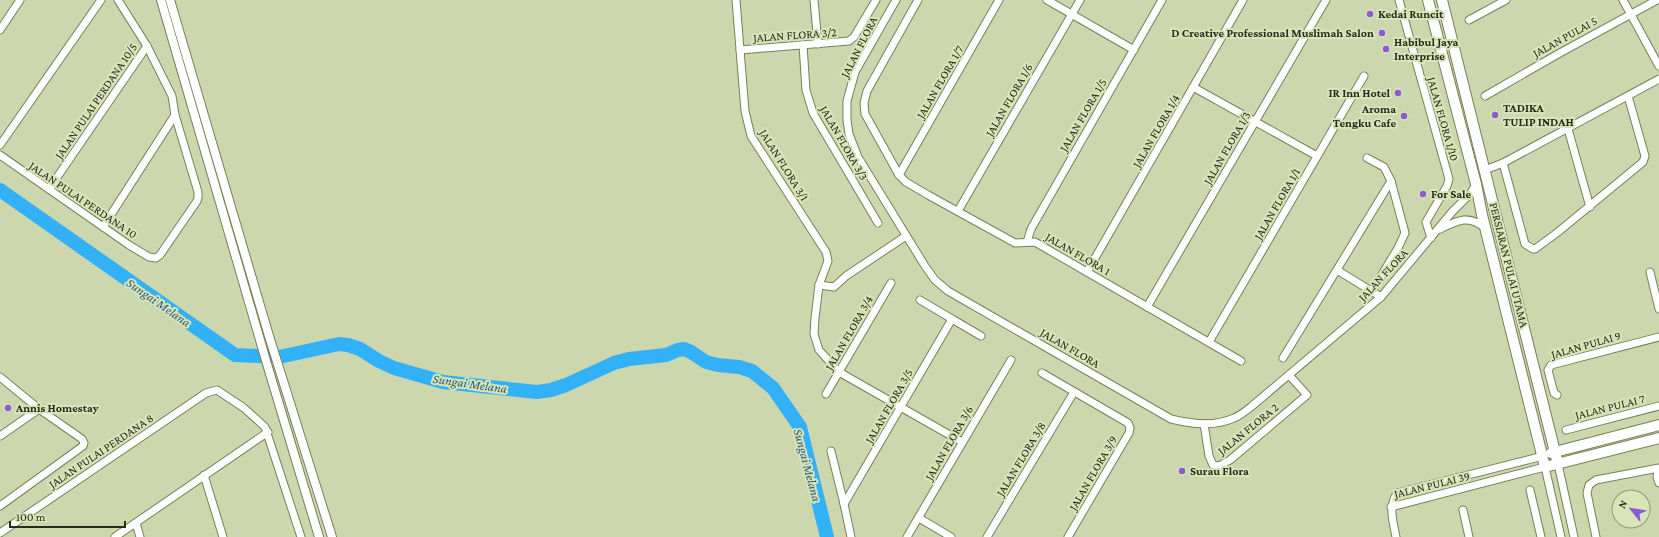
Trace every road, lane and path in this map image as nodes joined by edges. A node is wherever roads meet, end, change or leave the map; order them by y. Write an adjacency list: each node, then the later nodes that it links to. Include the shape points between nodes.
1 (20, 0): 26 (street)
2 (101, 0): 41 (street)
3 (118, 0): 29 (street)
4 (161, 0): 114 (street)
5 (170, 0): 115 (street, via 269,336)
6 (736, 0): 30 (street, JALAN FLORA 3/1)
7 (814, 0): 27 (street)
8 (876, 0): 27 (street, JALAN FLORA 3/2, via 849,41)
9 (896, 0): 57 (street, JALAN FLORA, via 855,72 847,101 847,120 849,134 858,157)
10 (918, 0): 47 (street, JALAN FLORA 1, via 867,91 864,103 865,114)
11 (999, 0): 47 (street, JALAN FLORA 1/7)
12 (1048, 0): 23 (street)
13 (1080, 0): 23 (street, JALAN FLORA 1/6)
14 (1162, 0): 31 (street, JALAN FLORA 1/5)
15 (1243, 0): 35 (street, JALAN FLORA 1/4)
16 (1326, 0): 39 (street, JALAN FLORA 1/3)
17 (1399, 0): 58 (street, JALAN FLORA 1/10, via 1449,179 1426,222)
18 (1428, 0): 49 (main road, PERSIARAN PULAI UTAMA)
19 (1442, 0): 46 (main road, PERSIARAN PULAI UTAMA)
20 (1506, 0): 25 (street)
21 (1623, 0): 24 (street)
22 (1657, 0): 24 (street, JALAN PULAI 5)
23 (1072, 14): 31 (street); 52 (street, JALAN FLORA 1/6)
24 (1631, 14): 32 (street); 36 (street, JALAN PULAI 5)
25 (1470, 20)
26 (0, 30)
27 (818, 44): 28 (street, JALAN FLORA 3/2)
28 (803, 45): 30 (street, JALAN FLORA 3/2); 53 (street, JALAN FLORA 3/3, via 806,90 813,113)
29 (147, 46): 38 (street, via 172,96); 50 (street, JALAN PULAI PERDANA 10/5)
30 (740, 50): 64 (street, JALAN FLORA 3/1, via 745,111 752,136 826,252 828,261)
31 (1134, 50): 59 (street, JALAN FLORA 1/5, via 1031,229)
32 (1659, 66)
33 (1364, 76): 43 (street, JALAN FLORA 1/1)
34 (1659, 79): 37 (street)
35 (1193, 87): 39 (street); 61 (street, JALAN FLORA 1/4)
36 (1485, 96)
37 (1628, 96): 40 (street); 51 (street, via 1645,158)
38 (175, 115): 54 (street); 54 (street, JALAN PULAI PERDANA 10, via 197,188 197,201 156,258 149,257)
39 (1255, 122): 43 (street); 68 (street, JALAN FLORA 1/3)
40 (1568, 129): 45 (street); 51 (street)
41 (0, 145)
42 (0, 155): 50 (street, JALAN PULAI PERDANA 10)
43 (1317, 156): 73 (street, JALAN FLORA 1/1)
44 (1367, 158): 48 (street, via 1384,167)
45 (1503, 163): 46 (street); 51 (street, via 1525,244 1529,247 1535,248)
46 (1485, 170): 95 (main road, PERSIARAN PULAI UTAMA)
47 (899, 175): 52 (street, JALAN FLORA 1, via 906,182)
48 (1390, 181): 60 (street); 65 (street, via 1405,233)
49 (1476, 184): 55 (street, JALAN FLORA); 56 (main road, PERSIARAN PULAI UTAMA)
50 (49, 189): 54 (street, JALAN PULAI PERDANA 10)
51 (1590, 207)
52 (958, 211): 59 (street, JALAN FLORA 1, via 1015,243)
53 (878, 223)
54 (103, 227)
55 (1438, 229): 56 (street, via 1467,219 1477,222); 58 (street, JALAN FLORA)
56 (1486, 230): 96 (main road, PERSIARAN PULAI UTAMA)
57 (906, 236): 64 (street, via 846,276 834,287); 87 (street, JALAN FLORA, via 935,280 948,290 1172,419 1190,424)
58 (1431, 238): 66 (street, JALAN FLORA)
59 (1027, 242): 61 (street, JALAN FLORA 1, via 1035,242)
60 (1337, 270): 65 (street); 74 (street)
61 (1087, 272): 68 (street, JALAN FLORA 1)
62 (1650, 272): 69 (street)
63 (891, 283): 77 (street, JALAN FLORA 3/4)
64 (819, 285): 77 (street, JALAN FLORA 3/1, via 814,334 816,345)
65 (1372, 291): 66 (street)
66 (1381, 297): 79 (street, JALAN FLORA)
67 (920, 300): 70 (street)
68 (1147, 307): 73 (street, JALAN FLORA 1)
69 (1659, 309)
70 (952, 318): 71 (street); 85 (street, JALAN FLORA 3/5)
71 (981, 336)
72 (1659, 337): 83 (street, JALAN PULAI 9, via 1551,364 1548,370 1554,393)
73 (1209, 342): 76 (street, JALAN FLORA 1)
74 (1283, 358)
75 (1011, 360): 93 (street, JALAN FLORA 3/6)
76 (1241, 361)
77 (839, 372): 82 (street, JALAN FLORA 3/4); 85 (street, JALAN FLORA 3/1)
78 (1042, 373): 81 (street, JALAN FLORA 3/9)
79 (1289, 375): 87 (street, JALAN FLORA, via 1235,418 1221,423); 87 (street, JALAN FLORA 2, via 1306,395 1230,460 1219,466 1213,465 1209,456)
80 (0, 378): 86 (street)
81 (1074, 392): 119 (street, JALAN FLORA 3/8); 120 (street, JALAN FLORA 3/9, via 1128,423 1130,428)
82 (826, 394)
83 (1557, 395)
84 (1659, 406): 89 (street, JALAN PULAI 7)
85 (901, 407): 93 (street, JALAN FLORA 3/1); 103 (street, JALAN FLORA 3/5)
86 (39, 408): 91 (street); 104 (street, via 82,439 83,446)
87 (1204, 424)
88 (1659, 425): 95 (main road)
89 (1566, 430)
90 (268, 432): 100 (street); 109 (street, JALAN PULAI PERDANA 8, via 244,408 217,390 206,393); 113 (street)
91 (0, 436)
92 (1659, 438): 97 (main road)
93 (962, 442): 107 (street, JALAN FLORA 3/6)
94 (831, 451): 103 (street)
95 (1556, 452): 96 (main road); 97 (main road, PERSIARAN PULAI UTAMA)
96 (1543, 456): 98 (main road, PERSIARAN PULAI UTAMA); 105 (street, JALAN PULAI 39, via 1397,493)
97 (1558, 464): 98 (main road); 125 (street, PERSIARAN PULAI UTAMA)
98 (1546, 467): 105 (street, JALAN PULAI 39); 124 (street, PERSIARAN PULAI UTAMA)
99 (1659, 468): 101 (street); 126 (street, via 1592,481 1587,493)
100 (204, 475): 108 (street); 112 (street)
101 (1659, 483)
102 (1530, 490): 123 (street)
103 (844, 504): 116 (street)
104 (0, 506)
105 (1391, 507): 121 (street)
106 (1463, 510): 122 (street)
107 (918, 518): 117 (street, JALAN FLORA 3/6); 118 (street)
108 (136, 522): 110 (street); 111 (street)
109 (0, 533)
110 (115, 537)
111 (140, 537)
112 (223, 537)
113 (300, 537)
114 (319, 537)
115 (332, 537)
116 (851, 537)
117 (907, 537)
118 (951, 537)
119 (987, 537)
120 (1068, 537)
121 (1396, 537)
122 (1469, 537)
123 (1541, 537)
124 (1560, 537)
125 (1574, 537)
126 (1596, 537)

